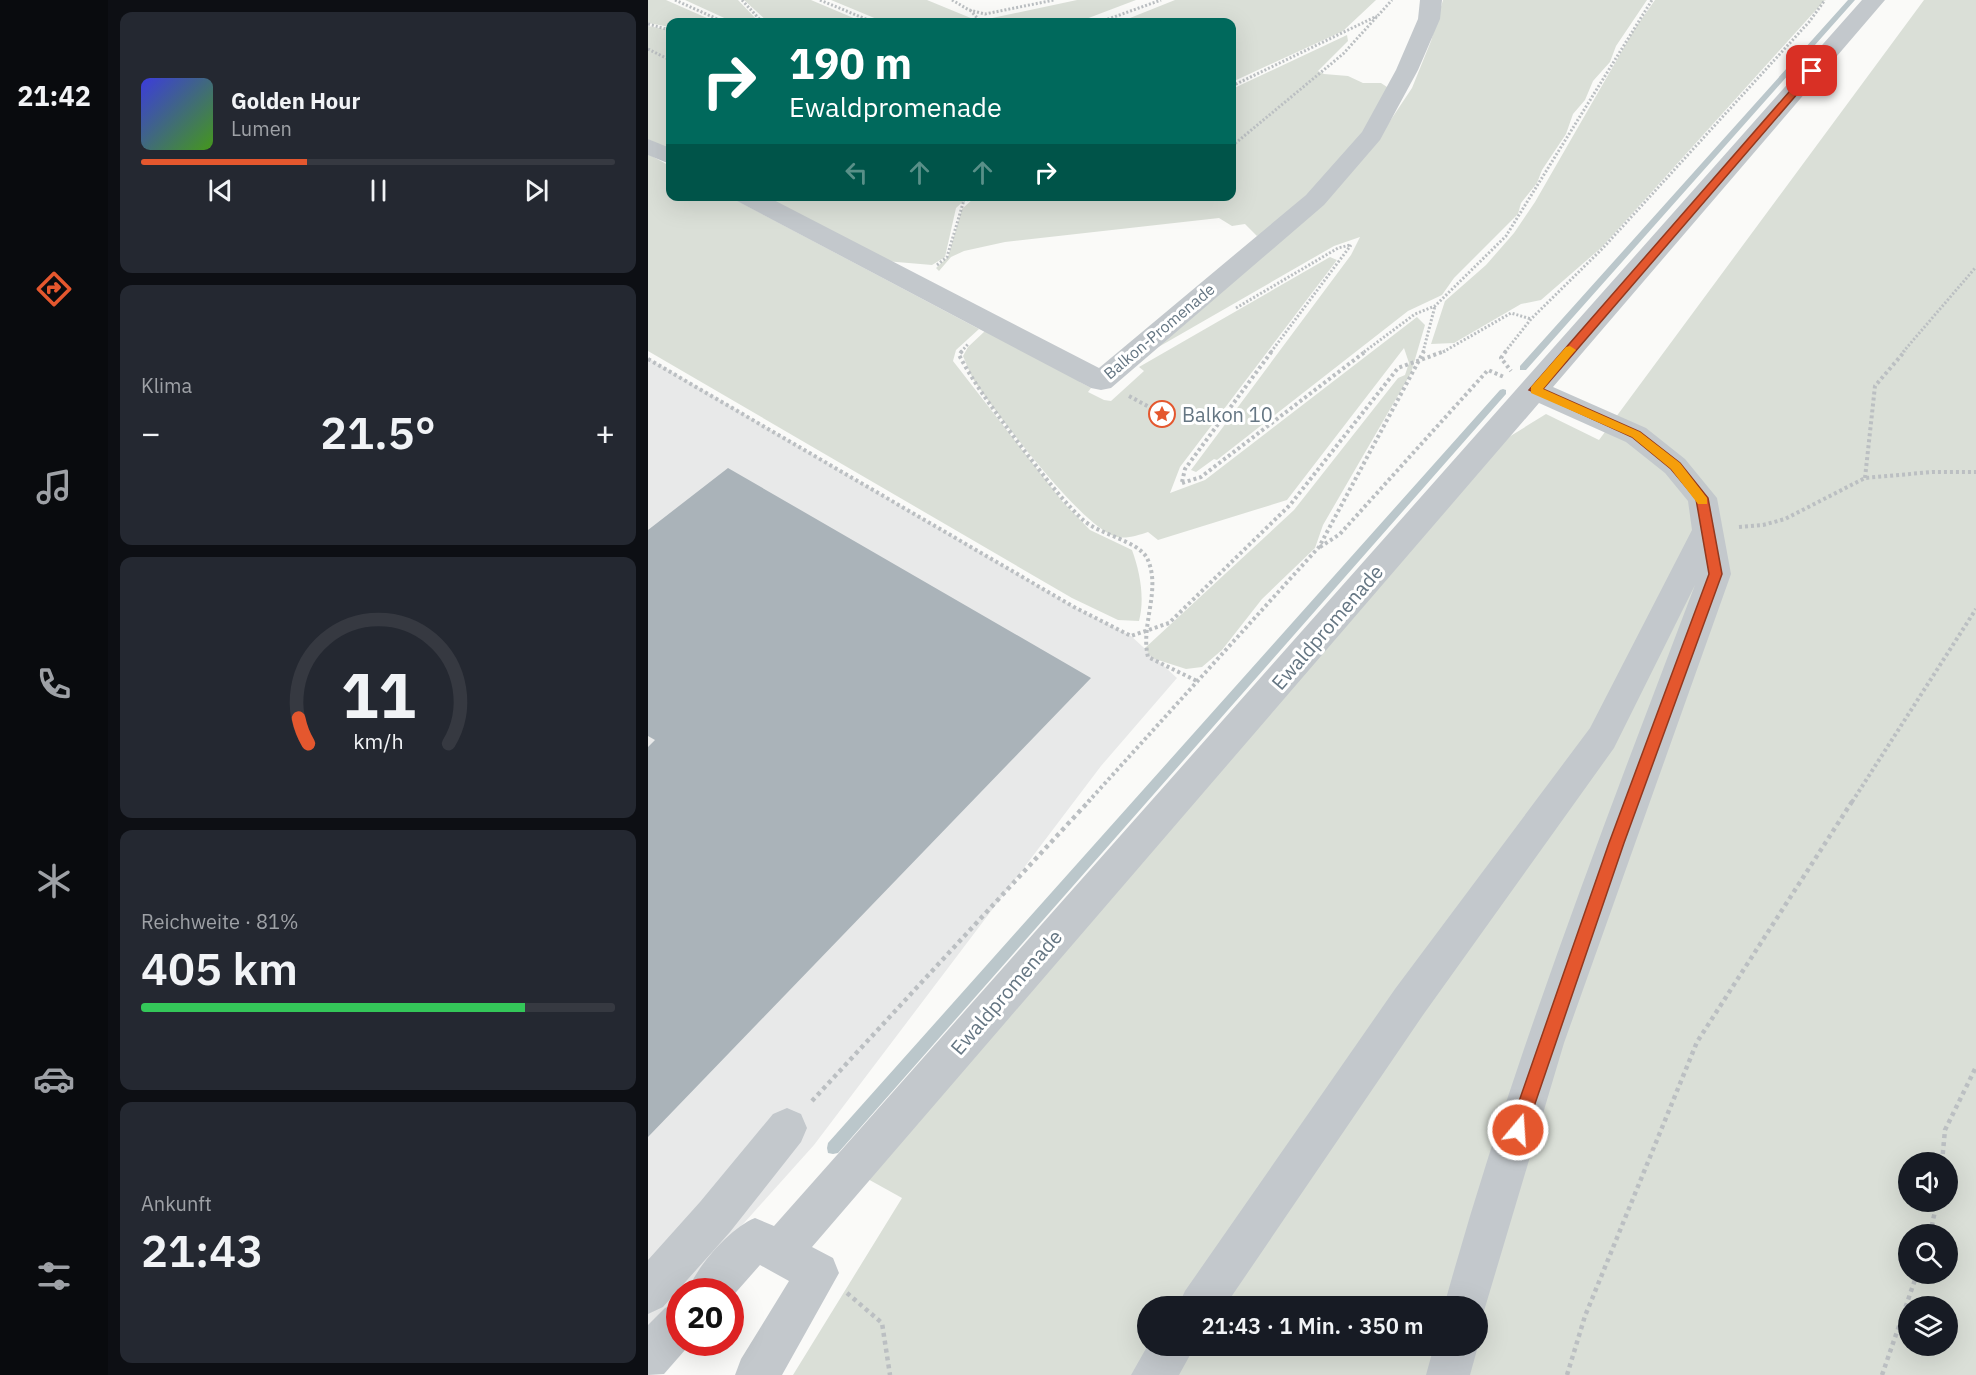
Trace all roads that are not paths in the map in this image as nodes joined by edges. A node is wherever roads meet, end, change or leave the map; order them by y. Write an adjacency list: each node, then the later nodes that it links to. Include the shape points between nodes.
1 (1431, 0): 5 (street, Balkon-Promenade, via 1429,19 1407,70 1372,135 1315,200 1101,381)
2 (1874, 0): 6 (street, Ewaldpromenade)
3 (648, 146): 4 (street)
4 (666, 155)
5 (755, 201)
6 (1523, 385): 7 (street, via 1636,435 1675,466 1702,498); 10 (street, Ewaldpromenade)
7 (1708, 529): 13 (street, via 1602,738 1408,1002); 14 (street, via 1715,574 1545,1043)
8 (787, 1128): 9 (street)
9 (715, 1217): 10 (street); 12 (street)
10 (767, 1246): 11 (street, Ewaldpromenade); 19 (street, via 818,1273)
11 (726, 1278)
12 (648, 1292)
13 (1207, 1296)
14 (1469, 1296)
15 (666, 1338): 18 (street)
16 (1166, 1356): 20 (street)
17 (1453, 1356): 21 (street)
18 (648, 1358)
19 (757, 1375)
20 (1153, 1375)
21 (1448, 1375)

